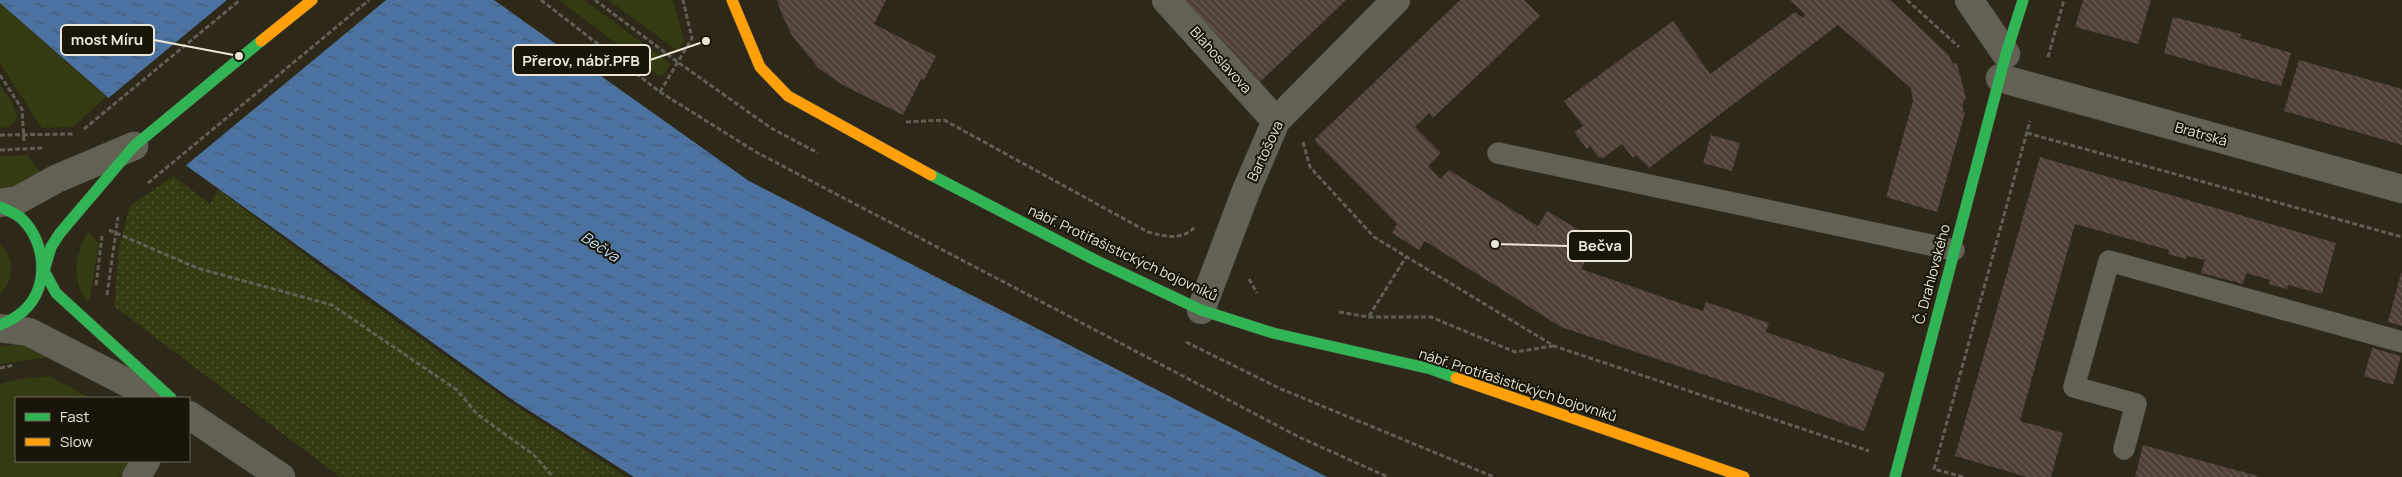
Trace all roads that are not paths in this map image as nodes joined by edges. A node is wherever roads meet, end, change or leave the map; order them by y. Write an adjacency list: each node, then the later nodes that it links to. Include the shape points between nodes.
1 (312, 0): 9 (street)
2 (732, 0): 16 (street, nábř. Protifašistických bojovníků, via 760,67 788,96 970,196)
3 (1166, 0): 8 (street, Blahoslavova)
4 (1396, 0): 8 (street, Bartošova)
5 (1969, 0): 7 (street)
6 (2023, 0): 7 (street, Č. Drahlovského)
7 (2003, 66): 11 (street, Bratrská, via 2039,89); 14 (street, Č. Drahlovského)
8 (1276, 121): 16 (street, Bartošova)
9 (134, 146): 12 (street, via 56,179 18,200); 15 (street, via 60,233 51,247)
10 (1498, 153): 14 (lane)
11 (2402, 189)
12 (0, 203)
13 (0, 207): 15 (street, via 19,216 39,240)
14 (1954, 250): 27 (street, Č. Drahlovského)
15 (44, 271): 17 (street, via 33,302 22,314); 20 (street, via 56,293)
16 (1201, 310): 26 (street, nábř. Protifašistických bojovníků, via 1273,333 1431,369)
17 (0, 327): 19 (street, via 29,332)
18 (2402, 342): 22 (lane, via 2110,261 2074,387 2136,404)
19 (155, 397)
20 (170, 397)
21 (190, 416): 25 (street)
22 (2124, 449)
23 (145, 462): 24 (street)
24 (136, 477)
25 (281, 477)
26 (1744, 477)
27 (1895, 477)

